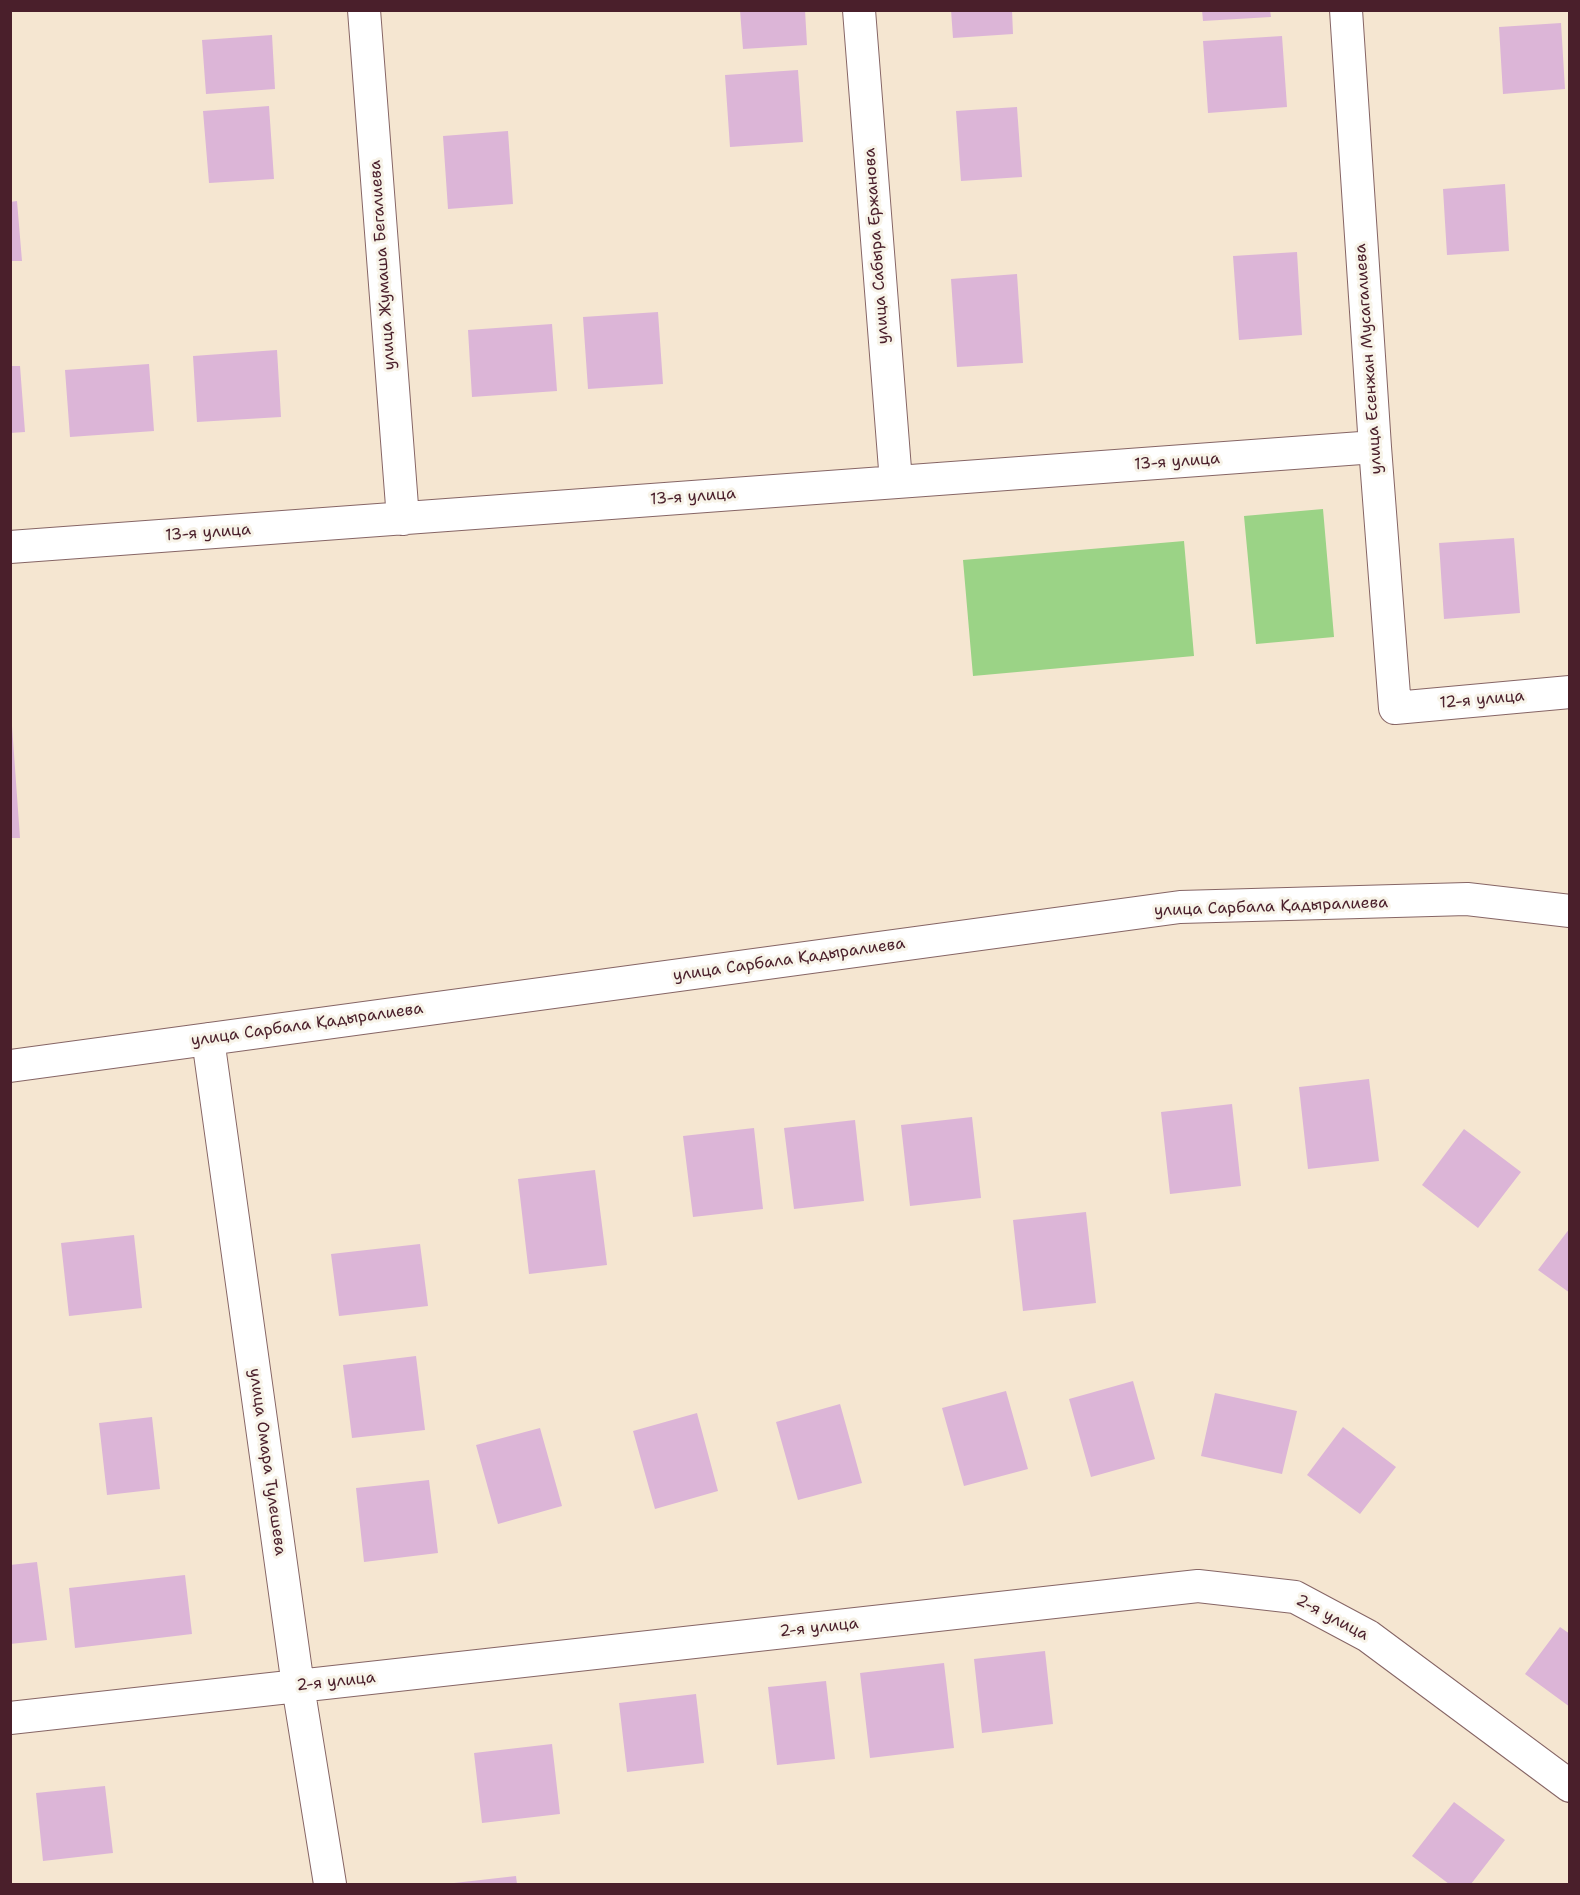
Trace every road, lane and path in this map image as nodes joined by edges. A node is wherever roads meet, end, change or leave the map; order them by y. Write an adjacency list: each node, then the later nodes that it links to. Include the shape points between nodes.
1 (364, 10): 6 (street, улица Жумаша Бегалиева)
2 (859, 10): 5 (street, улица Сабыра Ержанова)
3 (1346, 10): 4 (street, улица Есенжан Мусагалиева)
4 (1375, 447): 5 (street, 13-я улица); 9 (street, улица Есенжан Мусагалиева)
5 (896, 482): 6 (street, 13-я улица)
6 (403, 519): 7 (street, 13-я улица)
7 (10, 547)
8 (1569, 693): 9 (street, 12-я улица)
9 (1395, 708)
10 (1569, 911): 11 (street, улица Сарбала Қадыралиева, via 1467,899 1180,907)
11 (208, 1039): 12 (street, улица Сарбала Қадыралиева); 13 (street, улица Омара Тулешева)
12 (10, 1066)
13 (298, 1686): 14 (street, 2-я улица); 15 (street, 2-я улица, via 1198,1586 1295,1597 1368,1636); 16 (street, улица Омара Тулешева)
14 (10, 1718)
15 (1569, 1786)
16 (330, 1884)

